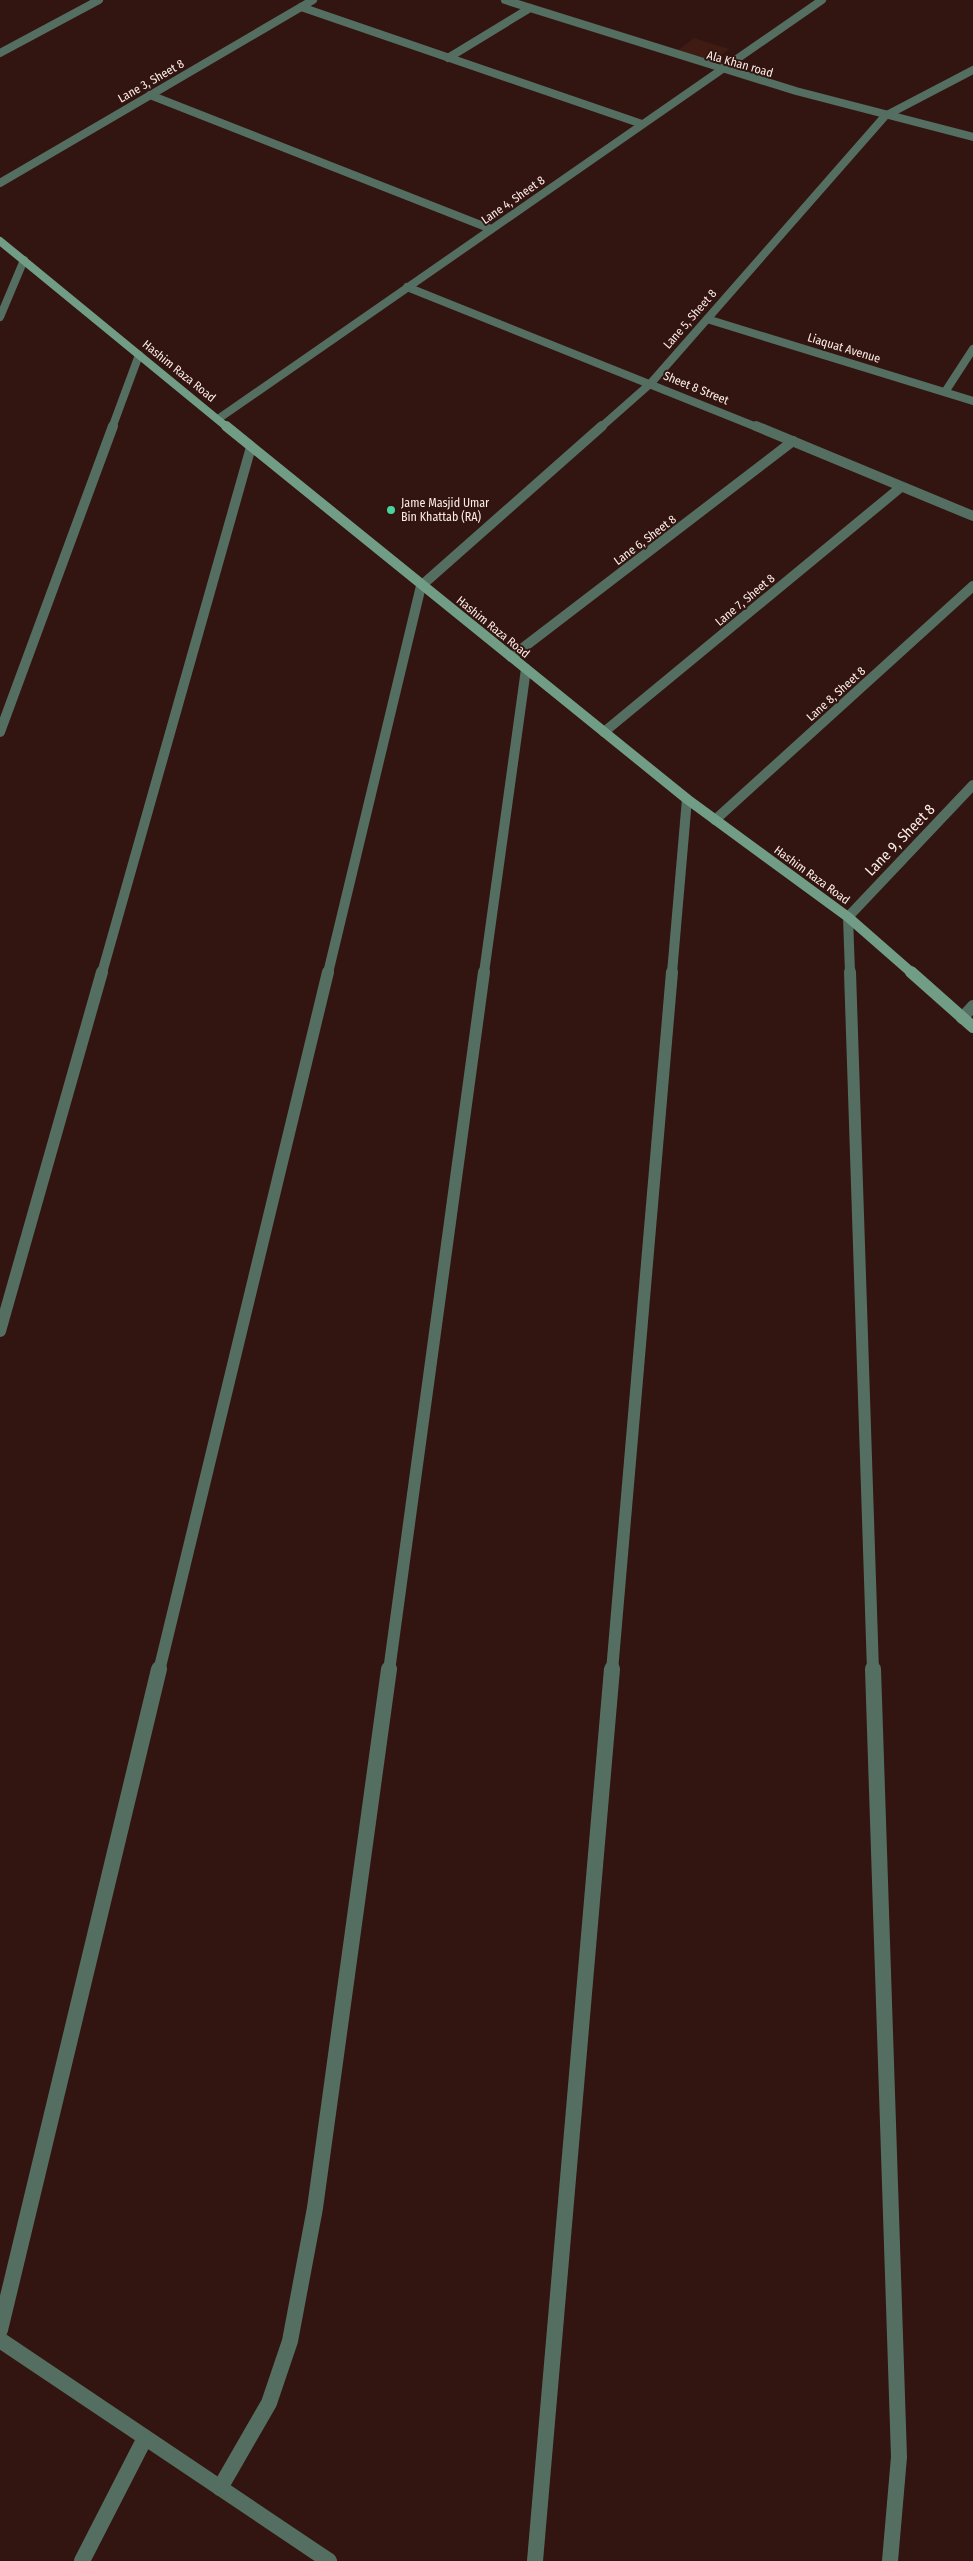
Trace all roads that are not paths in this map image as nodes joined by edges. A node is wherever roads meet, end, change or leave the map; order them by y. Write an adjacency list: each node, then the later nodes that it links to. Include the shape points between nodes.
1 (99, 0): 7 (street)
2 (314, 0): 5 (street, Lane 3, Sheet 8)
3 (505, 0): 6 (street, Ala Khan road)
4 (822, 0): 9 (street, Lane 4, Sheet 8)
5 (301, 7): 8 (street); 11 (street, Lane 3, Sheet 8)
6 (530, 8): 8 (street); 9 (street, Ala Khan road)
7 (0, 53)
8 (448, 58): 13 (street)
9 (720, 70): 12 (street, Ala Khan road); 13 (street, Lane 4, Sheet 8)
10 (973, 70): 12 (street, Lane 5, Sheet 8)
11 (150, 95): 15 (street, Lane 3, Sheet 8); 16 (street)
12 (885, 116): 14 (street, Ala Khan road); 21 (street, Lane 5, Sheet 8)
13 (642, 124): 16 (street, Lane 4, Sheet 8)
14 (973, 137)
15 (0, 183)
16 (491, 229): 19 (street, Lane 4, Sheet 8)
17 (0, 241): 18 (street, Hashim Raza Road)
18 (24, 260): 20 (street); 23 (street, Hashim Raza Road)
19 (407, 287): 24 (street, Sheet 8 Street); 27 (street, Lane 4, Sheet 8)
20 (0, 317)
21 (707, 319): 24 (street, Lane 5, Sheet 8); 25 (street, Liaquat Avenue)
22 (973, 350): 25 (street)
23 (140, 355): 27 (street, Hashim Raza Road); 36 (street)
24 (651, 383): 28 (street, Sheet 8 Street); 32 (street, Lane 5, Sheet 8)
25 (945, 392): 26 (street, Liaquat Avenue)
26 (973, 401)
27 (218, 420): 29 (street, Hashim Raza Road)
28 (793, 441): 30 (street, Sheet 8 Street); 34 (street, Lane 6, Sheet 8)
29 (251, 447): 32 (street, Hashim Raza Road); 45 (street)
30 (901, 486): 31 (street, Sheet 8 Street); 37 (street, Lane 7, Sheet 8)
31 (973, 516)
32 (422, 586): 34 (street, Hashim Raza Road); 46 (street)
33 (973, 586): 40 (street, Lane 8, Sheet 8)
34 (511, 658): 35 (street, Hashim Raza Road)
35 (526, 669): 37 (street, Hashim Raza Road); 49 (street, via 315,2208 290,2341 268,2403)
36 (0, 732)
37 (604, 732): 39 (street, Hashim Raza Road)
38 (973, 785): 41 (street, Lane 9, Sheet 8)
39 (687, 798): 40 (street, Hashim Raza Road); 52 (street)
40 (715, 820): 41 (street, Hashim Raza Road)
41 (848, 917): 43 (street, Hashim Raza Road); 53 (street, via 899,2458)
42 (973, 1006): 43 (street)
43 (962, 1018): 44 (street, Hashim Raza Road)
44 (973, 1027)
45 (0, 1331)
46 (0, 2330)
47 (0, 2340): 48 (street)
48 (145, 2438): 49 (street); 50 (street)
49 (220, 2488): 51 (street)
50 (82, 2561)
51 (329, 2561)
52 (535, 2561)
53 (890, 2561)

